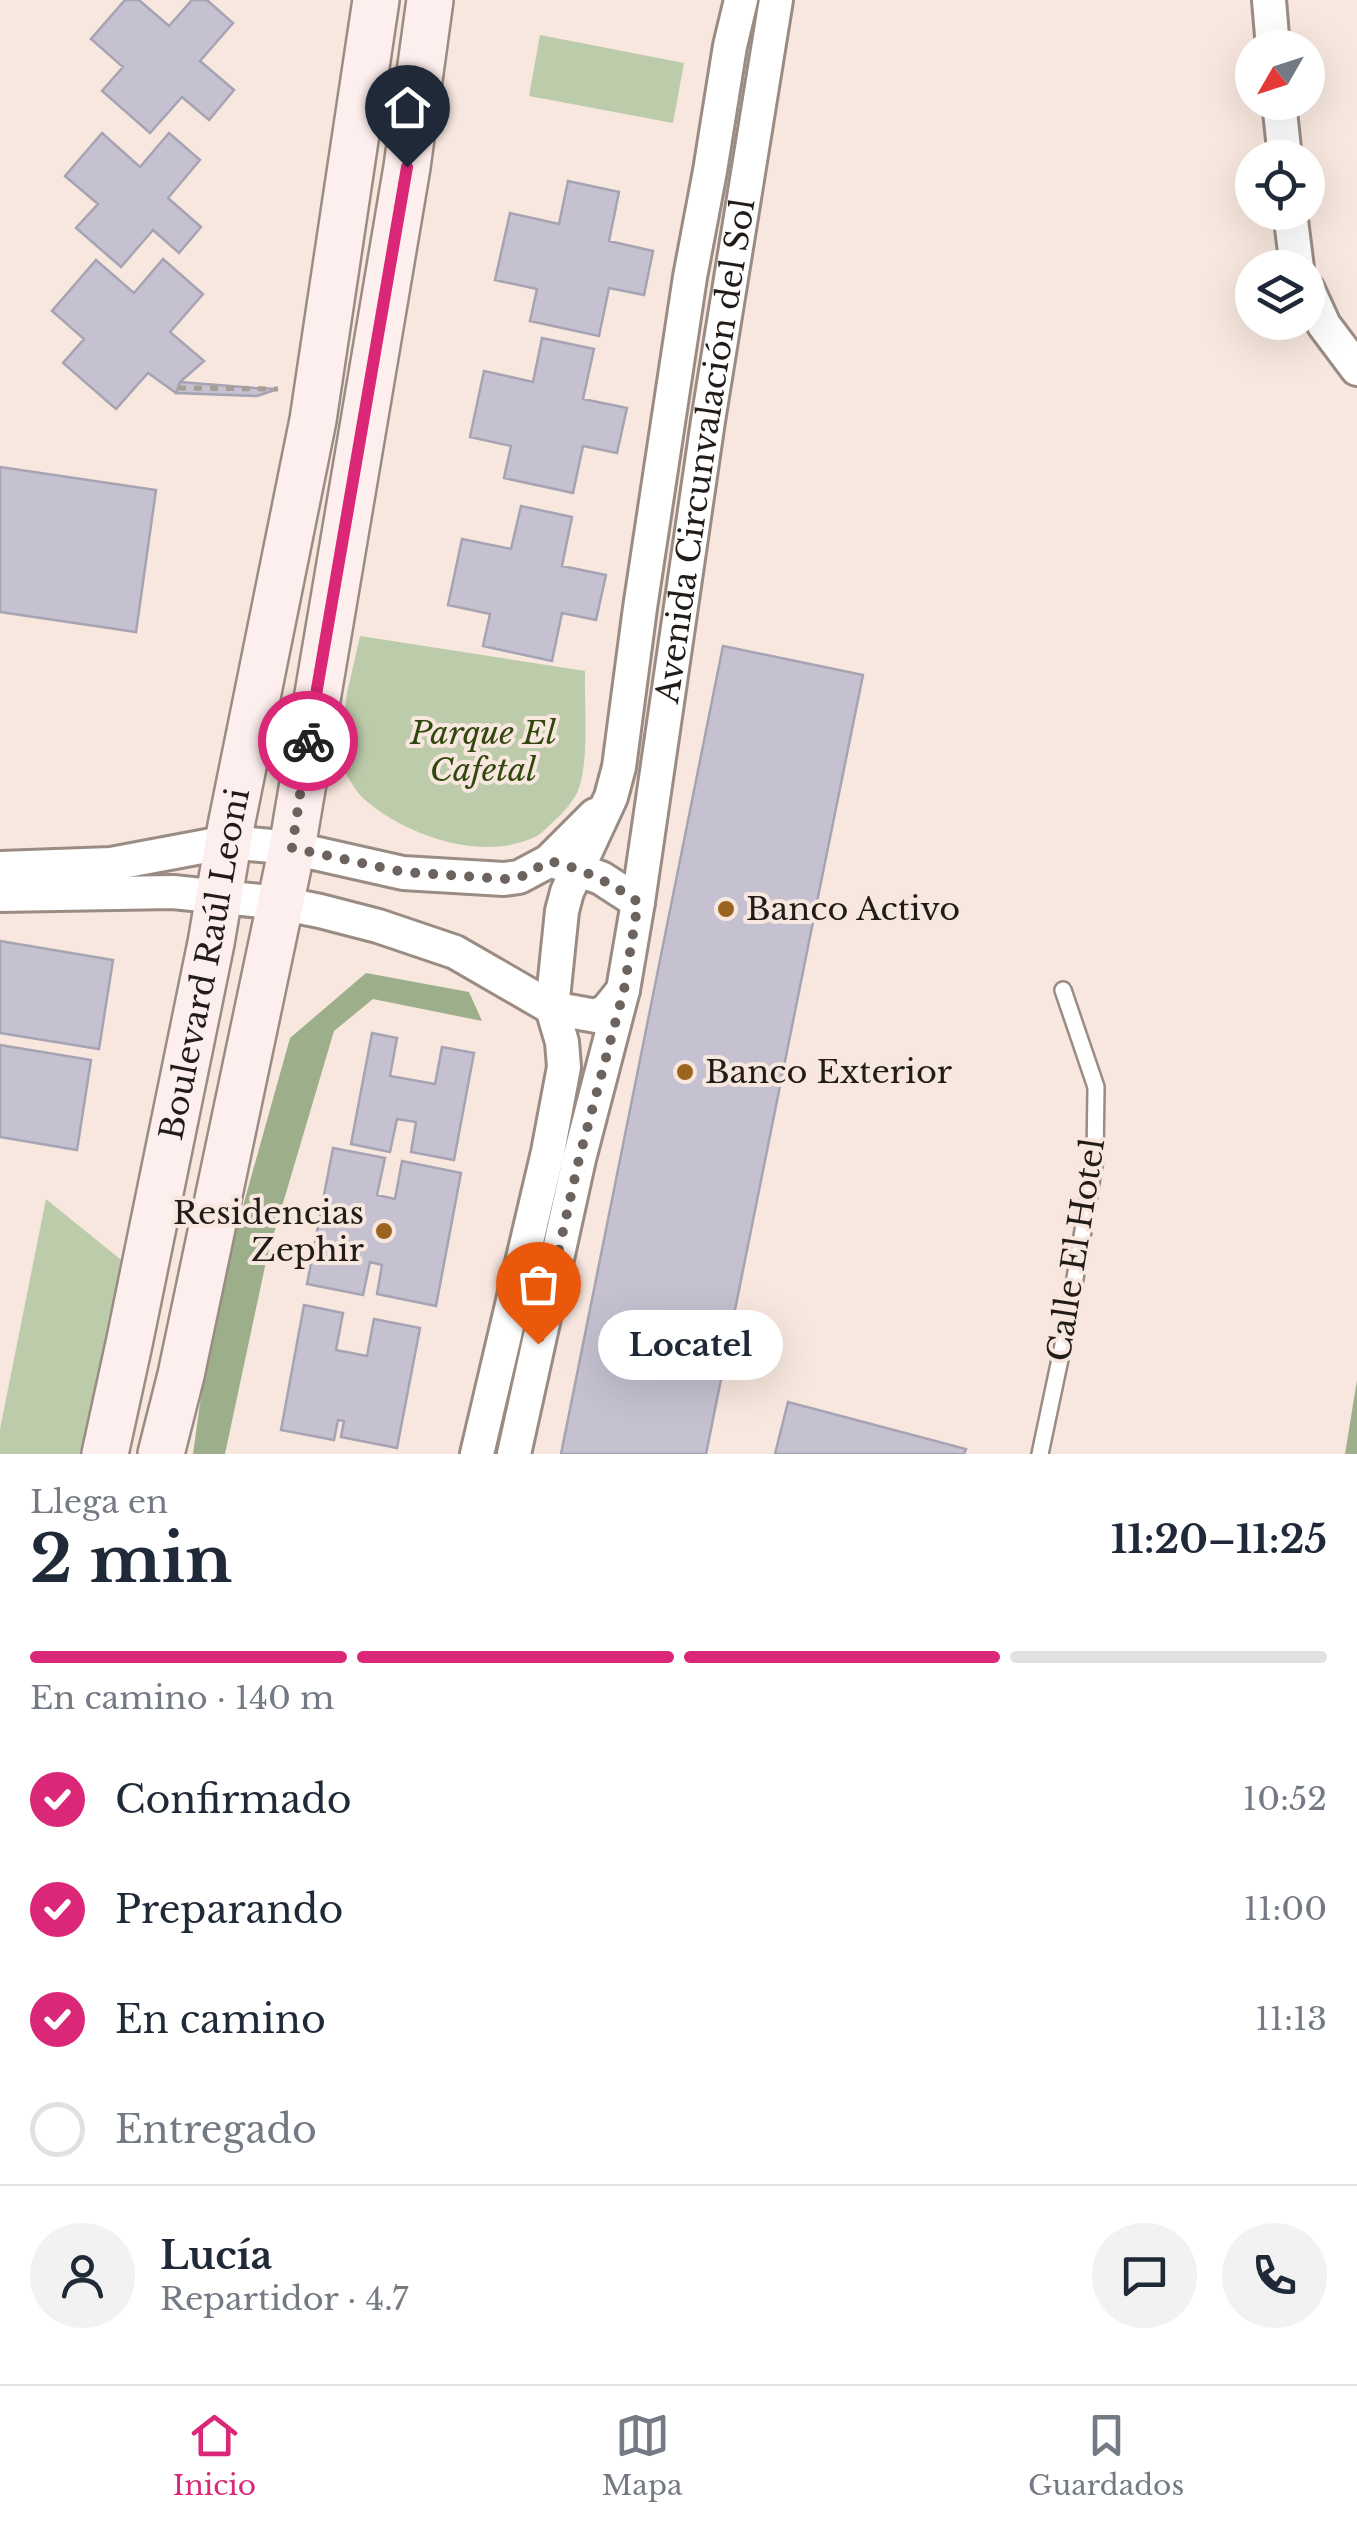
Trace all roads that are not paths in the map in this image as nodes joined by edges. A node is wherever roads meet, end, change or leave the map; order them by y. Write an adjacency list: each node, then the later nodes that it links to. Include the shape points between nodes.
1 (376, 0): 11 (main road, Boulevard Raúl Leoni, via 313,420)
2 (430, 0): 12 (main road, Boulevard Raúl Leoni)
3 (741, 0): 7 (street, Avenida Circunvalación del Sol)
4 (776, 0): 8 (street, Avenida Circunvalación del Sol)
5 (1269, 0): 6 (street)
6 (1272, 30)
7 (710, 171): 8 (street); 13 (street, Avenida Circunvalación del Sol, via 619,767 611,797)
8 (746, 180): 17 (street, Avenida Circunvalación del Sol)
9 (1325, 326): 10 (street)
10 (1357, 368)
11 (228, 842): 12 (street, Avenida Circunvalación del Sol); 14 (street, Avenida Circunvalación del Sol, via 110,864); 16 (main road, Boulevard Raúl Leoni)
12 (292, 848): 13 (street, Avenida Circunvalación del Sol, via 403,872 504,879); 18 (main road, Boulevard Raúl Leoni)
13 (563, 865): 17 (street, via 601,878); 21 (street, Avenida Circunvalación del Sol, via 567,892)
14 (0, 868)
15 (0, 895): 16 (street)
16 (218, 896): 18 (street); 22 (main road, Boulevard Raúl Leoni)
17 (638, 902): 19 (street, Avenida Circunvalación del Sol)
18 (280, 903): 21 (street, via 454,952); 23 (main road, Boulevard Raúl Leoni)
19 (624, 990): 21 (street, via 596,1016); 25 (street, Avenida Circunvalación del Sol)
20 (1062, 990): 26 (lane, Calle El Hotel, via 1096,1087 1096,1159)
21 (552, 1008): 24 (street, Avenida Circunvalación del Sol, via 564,1067)
22 (105, 1454)
23 (162, 1454)
24 (477, 1454)
25 (514, 1454)
26 (1040, 1454)

